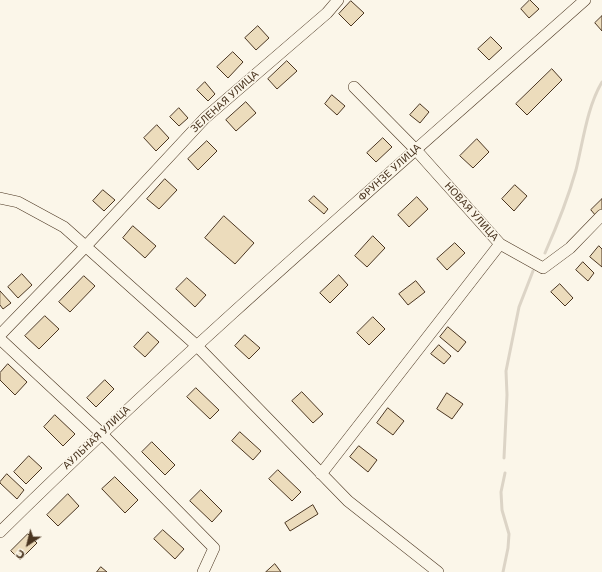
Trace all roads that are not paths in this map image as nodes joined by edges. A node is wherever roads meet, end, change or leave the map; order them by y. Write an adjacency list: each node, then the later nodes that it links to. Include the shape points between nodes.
1 (338, 0): 8 (street, ЗЕЛЕНАЯ УЛИЦА, via 327,13 205,118)
2 (585, 0): 4 (street, ФРУНЗЕ УЛИЦА)
3 (354, 87): 4 (street, НОВАЯ УЛИЦА)
4 (416, 150): 7 (street, НОВАЯ УЛИЦА); 11 (street, ФРУНЗЕ УЛИЦА)
5 (0, 198): 8 (street, via 18,202 64,227)
6 (602, 215): 7 (street, НОВАЯ УЛИЦА, via 570,248 543,268)
7 (500, 244): 13 (street)
8 (86, 246): 9 (street, ЗЕЛЕНАЯ УЛИЦА); 11 (street)
9 (0, 335)
10 (0, 338): 12 (street)
11 (196, 345): 12 (street, АУЛЬНАЯ УЛИЦА); 13 (street)
12 (102, 433): 14 (street, АУЛЬНАЯ УЛИЦА); 15 (street, via 214,548)
13 (321, 474): 16 (street, via 348,501)
14 (0, 532)
15 (203, 572)
16 (438, 572)

